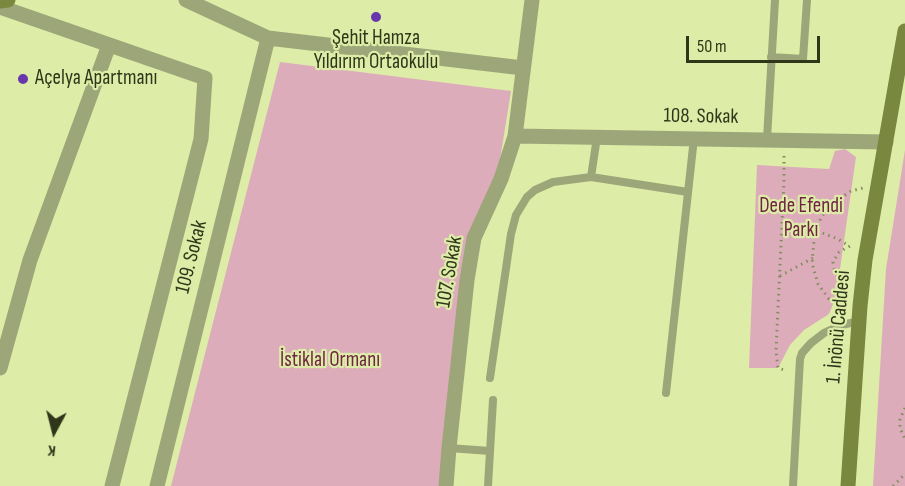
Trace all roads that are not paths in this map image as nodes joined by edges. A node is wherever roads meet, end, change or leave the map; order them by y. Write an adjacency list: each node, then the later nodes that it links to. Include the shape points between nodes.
1 (8, 0): 6 (street)
2 (186, 0): 9 (street)
3 (532, 0): 12 (street, 107. Sokak)
4 (775, 0): 11 (lane)
5 (807, 0): 11 (lane, via 803,59)
6 (0, 1)
7 (0, 6): 10 (street)
8 (905, 31): 17 (street, 1. İnönü Caddesi)
9 (268, 38): 12 (street); 28 (street, 109. Sokak)
10 (109, 45): 21 (street, via 30,260); 27 (street, via 205,78 201,139)
11 (771, 57): 16 (lane)
12 (523, 68): 13 (street, 107. Sokak)
13 (515, 136): 14 (street, 108. Sokak); 25 (street, 107. Sokak, via 501,179 474,238)
14 (597, 137): 15 (street, 108. Sokak); 18 (lane)
15 (694, 138): 16 (street, 108. Sokak); 19 (lane)
16 (767, 139): 17 (street, 108. Sokak)
17 (886, 142): 20 (street, 1. İnönü Caddesi, via 867,246)
18 (591, 177): 19 (lane); 22 (lane, via 544,185 527,197 516,215)
19 (688, 192): 23 (lane)
20 (859, 321): 31 (lane, via 825,333 802,353); 32 (street, 1. İnönü Caddesi)
21 (0, 368)
22 (490, 378)
23 (666, 393)
24 (493, 400): 26 (lane)
25 (449, 448): 26 (lane); 29 (street, 107. Sokak)
26 (490, 451): 30 (lane)
27 (112, 486)
28 (157, 486)
29 (446, 486)
30 (488, 486)
31 (793, 486)
32 (848, 486)

